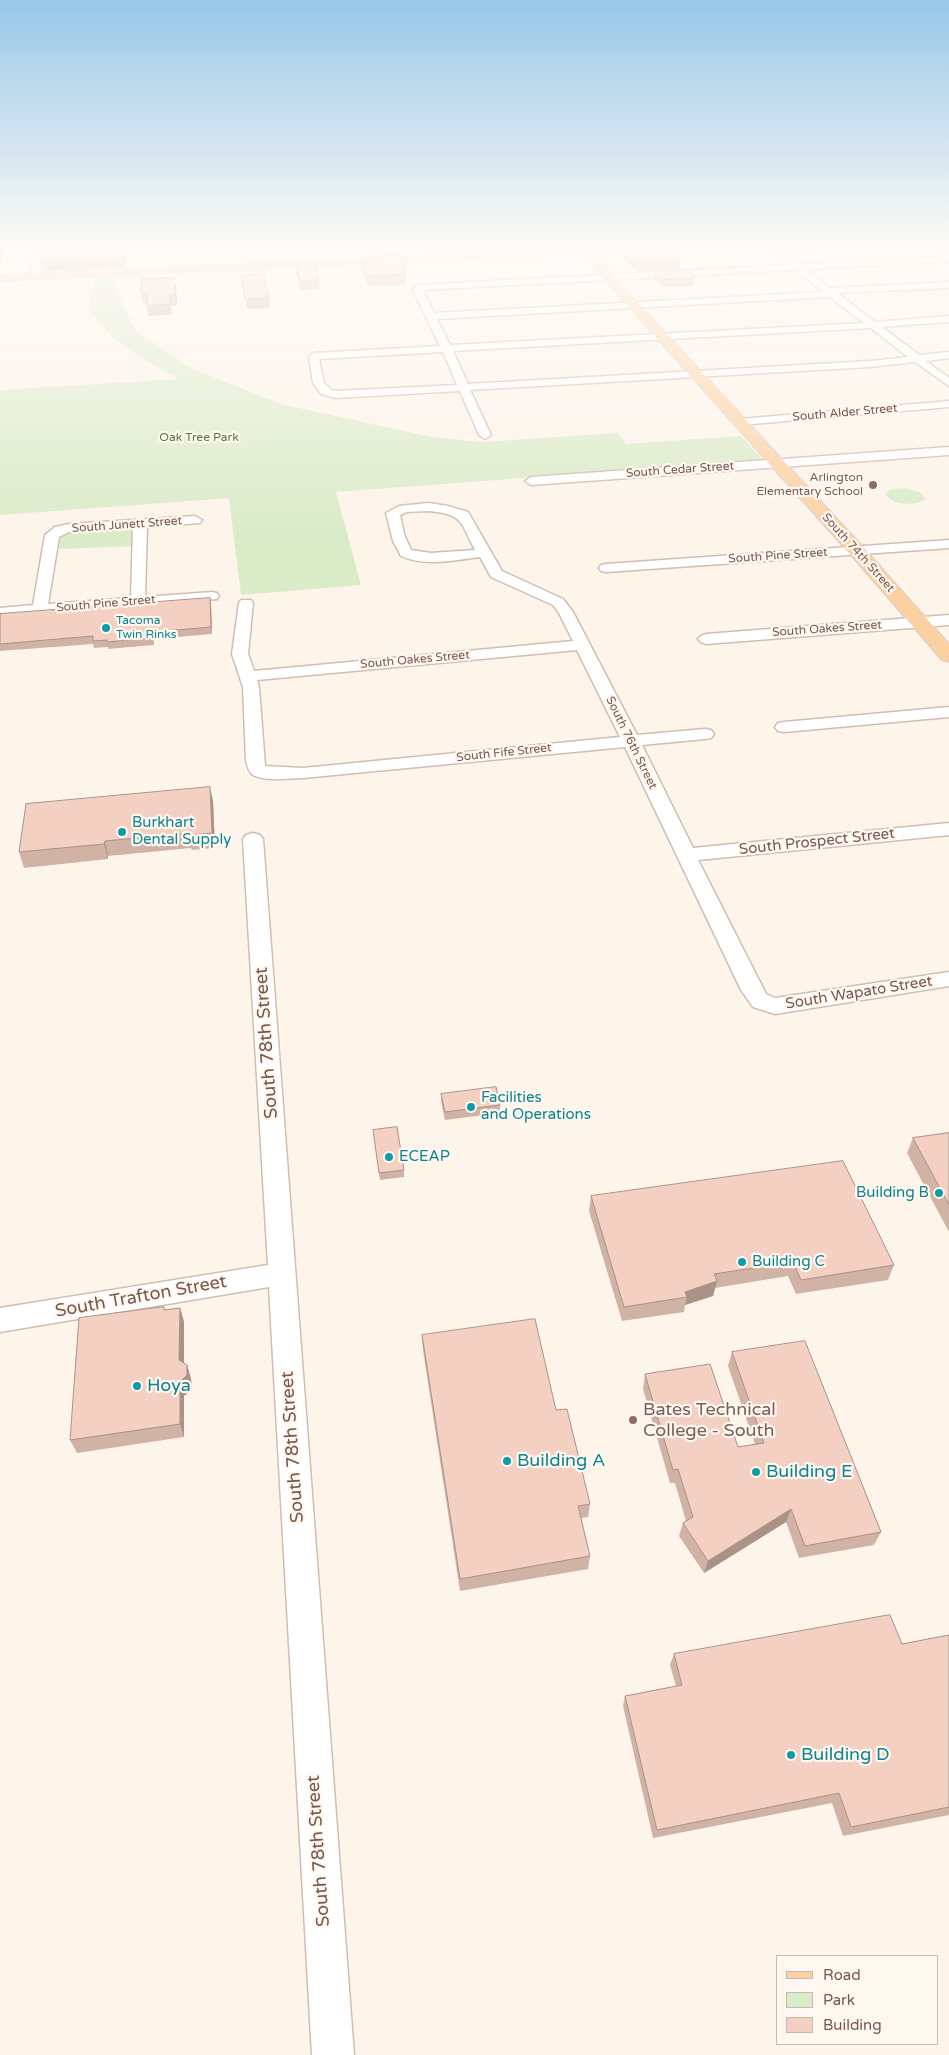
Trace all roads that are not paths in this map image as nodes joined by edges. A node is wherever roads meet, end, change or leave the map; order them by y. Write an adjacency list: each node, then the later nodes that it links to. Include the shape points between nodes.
1 (444, 345): 5 (street)
2 (538, 345): 5 (street)
3 (669, 345): 8 (main road, South 74th Street)
4 (899, 345): 7 (street)
5 (446, 350): 10 (street); 10 (street, via 314,356 320,387 330,395)
6 (949, 356): 7 (street)
7 (916, 358): 8 (street, via 870,364); 9 (street)
8 (696, 374): 10 (street); 12 (main road, South 74th Street)
9 (949, 383)
10 (462, 388): 13 (street)
11 (949, 404): 12 (street, South Alder Street)
12 (740, 422): 15 (main road, South 74th Street)
13 (485, 435)
14 (949, 451): 15 (street, South Cedar Street)
15 (778, 464): 16 (street, South Cedar Street); 20 (main road, South 74th Street)
16 (531, 480)
17 (195, 520): 18 (street, South Junett Street)
18 (140, 524): 24 (street); 26 (street, South Junett Street, via 78,527 52,535)
19 (949, 544): 20 (street, South Pine Street)
20 (857, 551): 22 (street, South Pine Street); 29 (main road, South 74th Street)
21 (483, 553): 21 (street, South 76th Street, via 463,515 458,512 435,507 393,513 402,549 410,556); 31 (street, South 76th Street, via 496,574 558,602)
22 (606, 568)
23 (212, 596): 24 (street, South Pine Street)
24 (138, 602): 26 (street, South Pine Street)
25 (246, 603): 33 (street, via 240,654)
26 (40, 609): 27 (street, South Pine Street)
27 (0, 612)
28 (949, 620): 29 (street, South Oakes Street)
29 (920, 622): 30 (street, South Oakes Street); 32 (main road, South 74th Street)
30 (706, 639)
31 (583, 645): 33 (street, South Oakes Street); 37 (street, South 76th Street)
32 (949, 656)
33 (248, 676): 37 (street, South Fife Street, via 257,768 269,773 303,773)
34 (949, 712): 35 (street)
35 (784, 727)
36 (705, 734): 37 (street, South Fife Street)
37 (631, 741): 40 (street, South 76th Street)
38 (949, 829): 40 (street, South Prospect Street)
39 (253, 839): 43 (street, South 78th Street)
40 (685, 854): 42 (street, South 76th Street, via 754,995)
41 (949, 979): 42 (street, South Wapato Street)
42 (770, 1006)
43 (281, 1274): 44 (street, South Trafton Street); 45 (street, South 78th Street)
44 (0, 1320)
45 (333, 2055)

